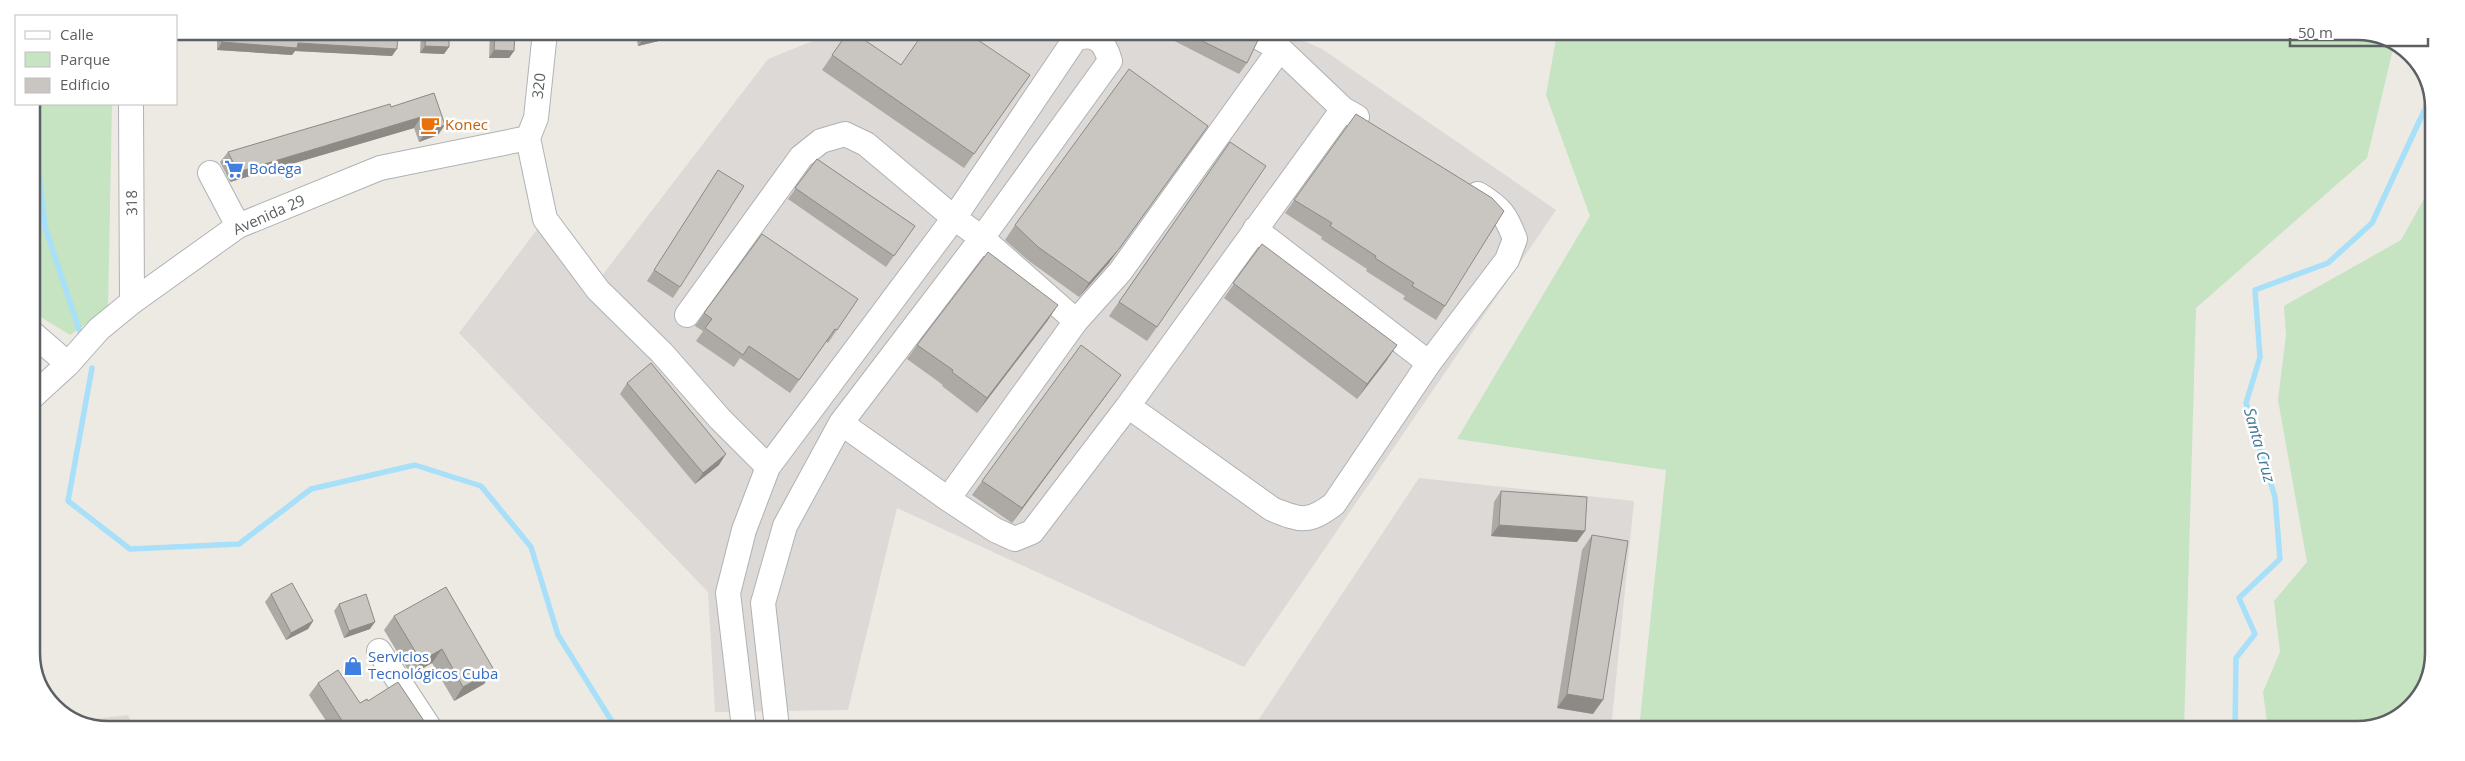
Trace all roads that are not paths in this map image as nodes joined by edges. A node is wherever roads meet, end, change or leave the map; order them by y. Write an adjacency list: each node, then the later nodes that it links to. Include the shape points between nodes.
1 (545, 40): 9 (street, 320, via 536,118)
2 (1075, 40): 12 (street)
3 (1100, 40): 15 (street, via 1110,61)
4 (1263, 40): 5 (street)
5 (1280, 49): 7 (street); 18 (street, via 1120,272)
6 (131, 105): 16 (street, 318)
7 (1343, 109): 8 (street); 14 (street)
8 (1376, 129)
9 (528, 138): 13 (street, Avenida 29, via 380,168); 25 (street, via 545,219 598,290 662,353)
10 (210, 173): 13 (street)
11 (1458, 181): 20 (street, via 1491,201 1506,217 1515,240 1507,260)
12 (954, 218): 15 (street); 17 (street, via 866,144 844,134 821,140 801,157); 25 (street)
13 (238, 226): 16 (street, Avenida 29)
14 (1255, 229): 20 (street); 23 (street)
15 (982, 238): 18 (street); 24 (street)
16 (132, 302): 21 (street, Avenida 29, via 100,329)
17 (687, 315)
18 (1076, 321): 26 (street)
19 (40, 340): 21 (street)
20 (1429, 363): 23 (street, via 1334,504 1317,517 1297,520 1272,509)
21 (68, 364): 22 (street, Avenida 29)
22 (40, 390)
23 (1128, 406): 26 (street, via 1032,532 1015,539 995,530)
24 (841, 423): 26 (street); 30 (street, via 785,526 763,603)
25 (768, 467): 29 (street, via 744,530 728,593)
26 (948, 499)
27 (379, 651): 28 (street)
28 (424, 721)
29 (743, 721)
30 (776, 721)

